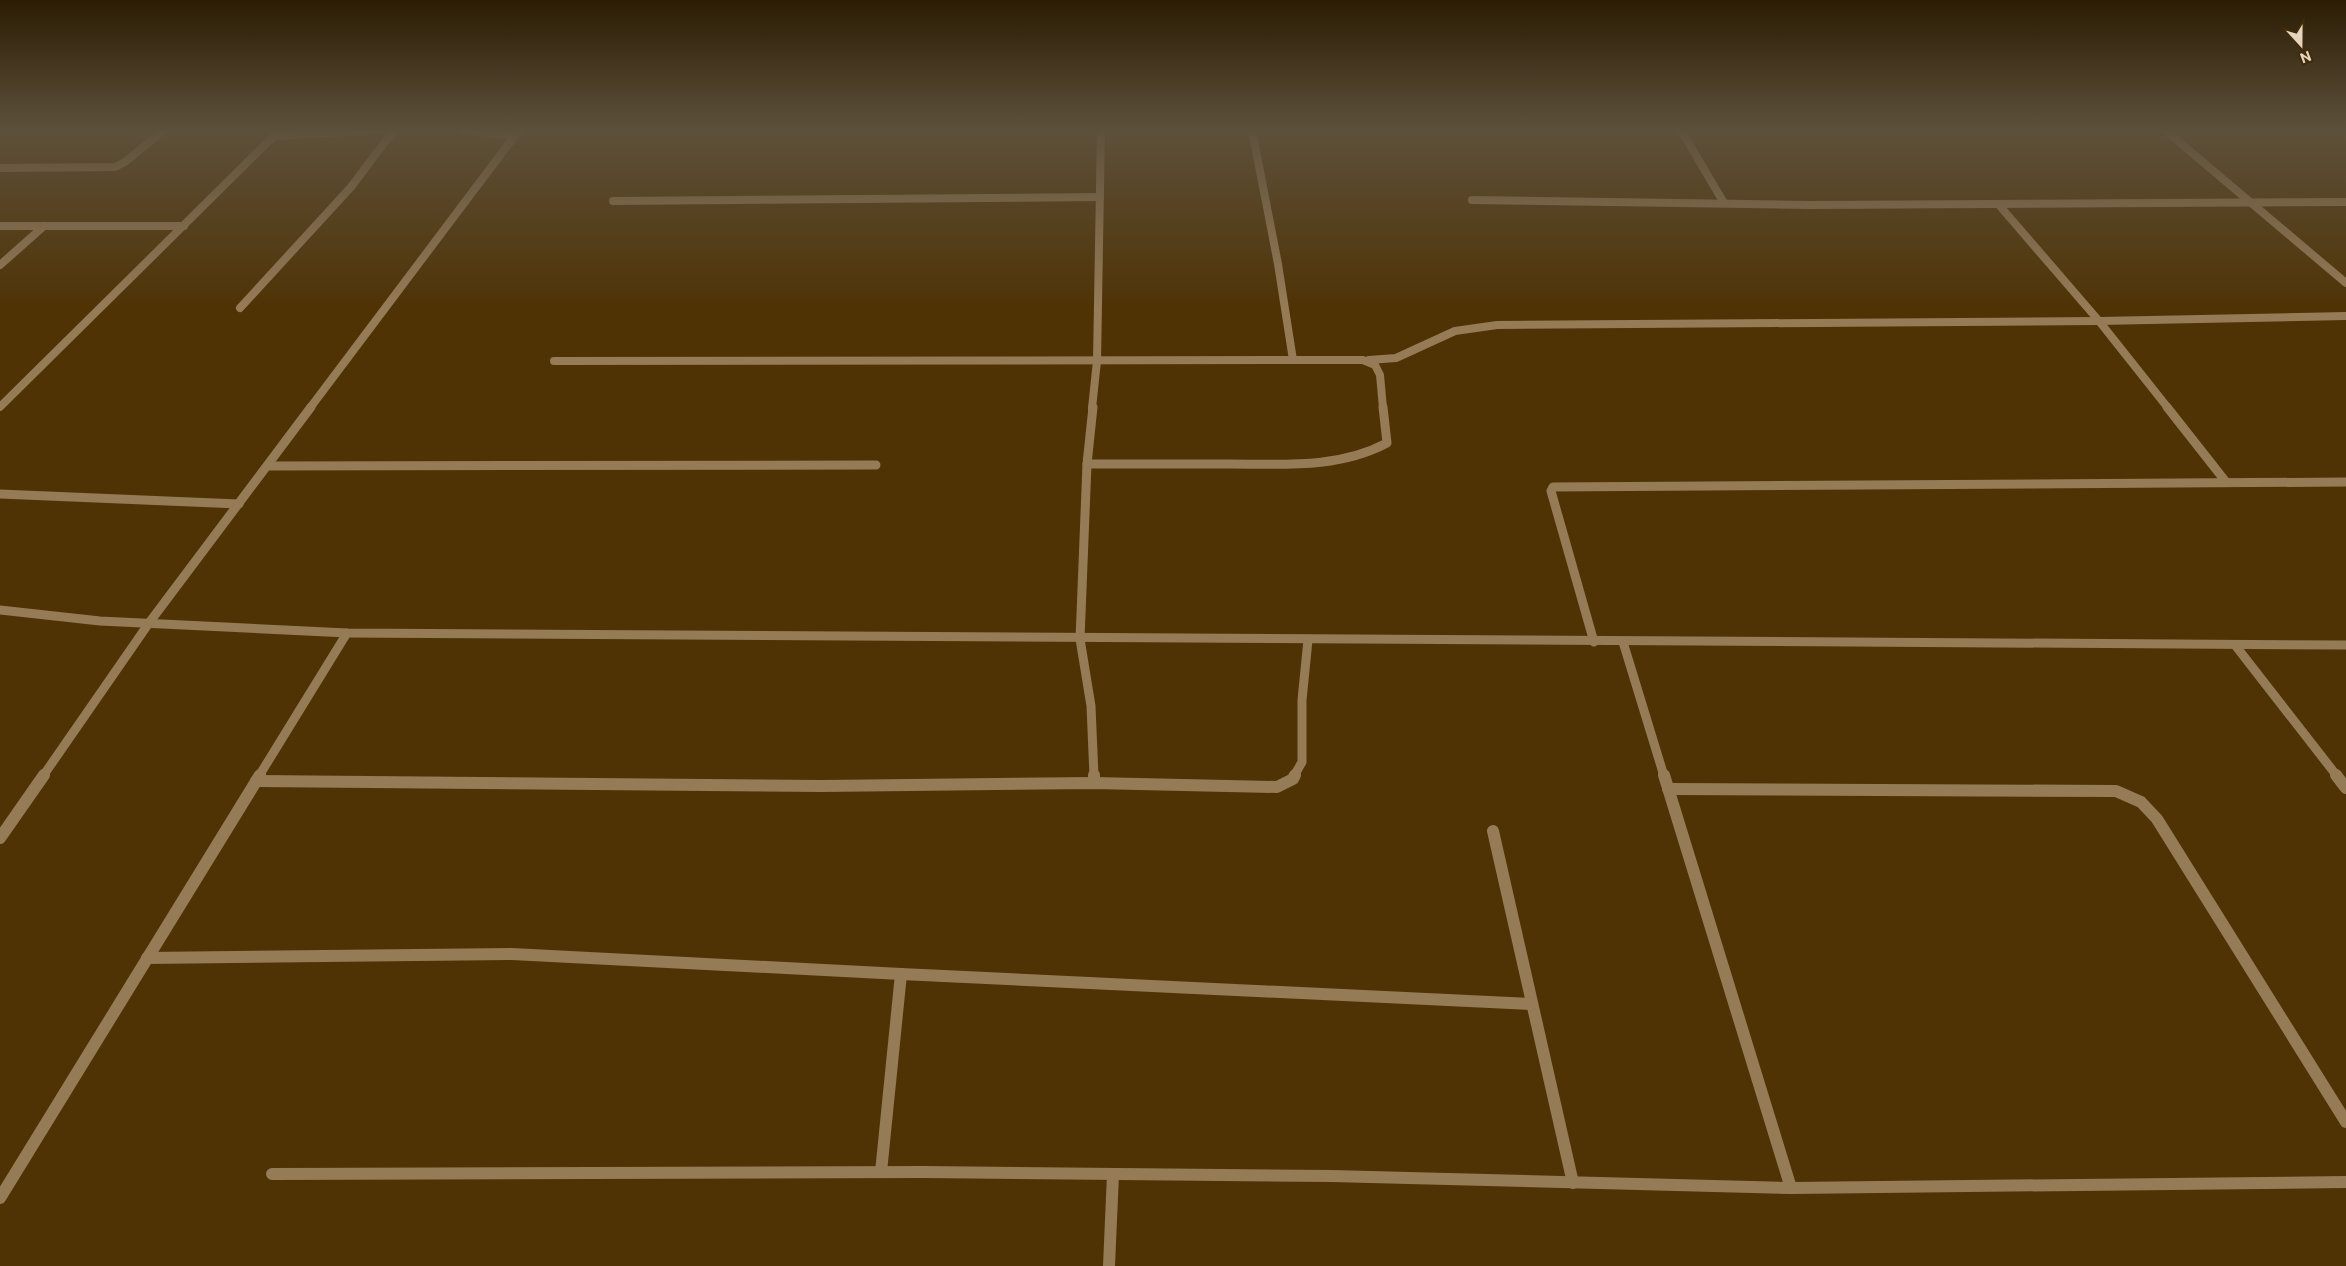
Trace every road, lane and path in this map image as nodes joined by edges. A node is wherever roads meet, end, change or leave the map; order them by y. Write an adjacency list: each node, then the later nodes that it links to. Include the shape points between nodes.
1 (221, 189): 17 (street)
2 (349, 189): 20 (street)
3 (475, 189): 30 (street)
4 (1100, 189): 8 (street)
5 (1263, 189): 23 (street)
6 (1716, 189): 13 (street)
7 (2233, 189): 11 (street)
8 (1100, 197): 10 (street); 26 (street)
9 (1472, 200): 13 (street)
10 (613, 201)
11 (2247, 201): 12 (street); 14 (street); 19 (street)
12 (2346, 202)
13 (1724, 203): 14 (street)
14 (1999, 205): 22 (street)
15 (0, 226): 16 (street)
16 (44, 226): 17 (street); 18 (street)
17 (184, 226): 27 (street)
18 (0, 265)
19 (2346, 283)
20 (240, 308)
21 (2346, 316): 22 (street)
22 (2099, 321): 24 (street, via 1487,326 1454,331 1401,358); 31 (street)
23 (1293, 360): 24 (street); 26 (street)
24 (1363, 360): 28 (street, via 1376,365 1380,375 1387,443 1374,452 1299,464)
25 (554, 361): 26 (street)
26 (1097, 361): 28 (street)
27 (0, 407)
28 (1087, 464): 38 (street)
29 (876, 465): 30 (street)
30 (268, 466): 34 (street)
31 (2226, 482): 32 (street); 40 (street, via 1554,487 1551,491)
32 (2346, 482)
33 (0, 494): 34 (street)
34 (239, 504): 36 (street)
35 (0, 610): 36 (street)
36 (149, 623): 37 (street); 49 (street)
37 (347, 633): 38 (street); 44 (street)
38 (1080, 639): 39 (street); 45 (street, via 1091,706)
39 (1308, 640): 40 (street); 45 (street, via 1302,700 1302,762 1293,779 1277,787)
40 (1594, 642): 41 (street)
41 (1623, 642): 42 (street); 47 (street)
42 (2236, 645): 43 (street); 46 (street)
43 (2346, 645)
44 (256, 781): 45 (street, via 822,786); 50 (street)
45 (1094, 783)
46 (2346, 788)
47 (1668, 789): 53 (street, via 2116,791 2141,802 2157,819); 59 (street)
48 (1493, 831): 52 (street)
49 (0, 838)
50 (147, 958): 51 (street, via 512,954); 60 (street)
51 (901, 974): 52 (street); 54 (street)
52 (1532, 1004): 58 (street)
53 (2346, 1122)
54 (881, 1172): 55 (street); 56 (street)
55 (272, 1174)
56 (1113, 1174): 58 (street); 61 (street)
57 (2346, 1182): 59 (street)
58 (1573, 1183): 59 (street)
59 (1791, 1188)
60 (0, 1198)
61 (1109, 1266)

